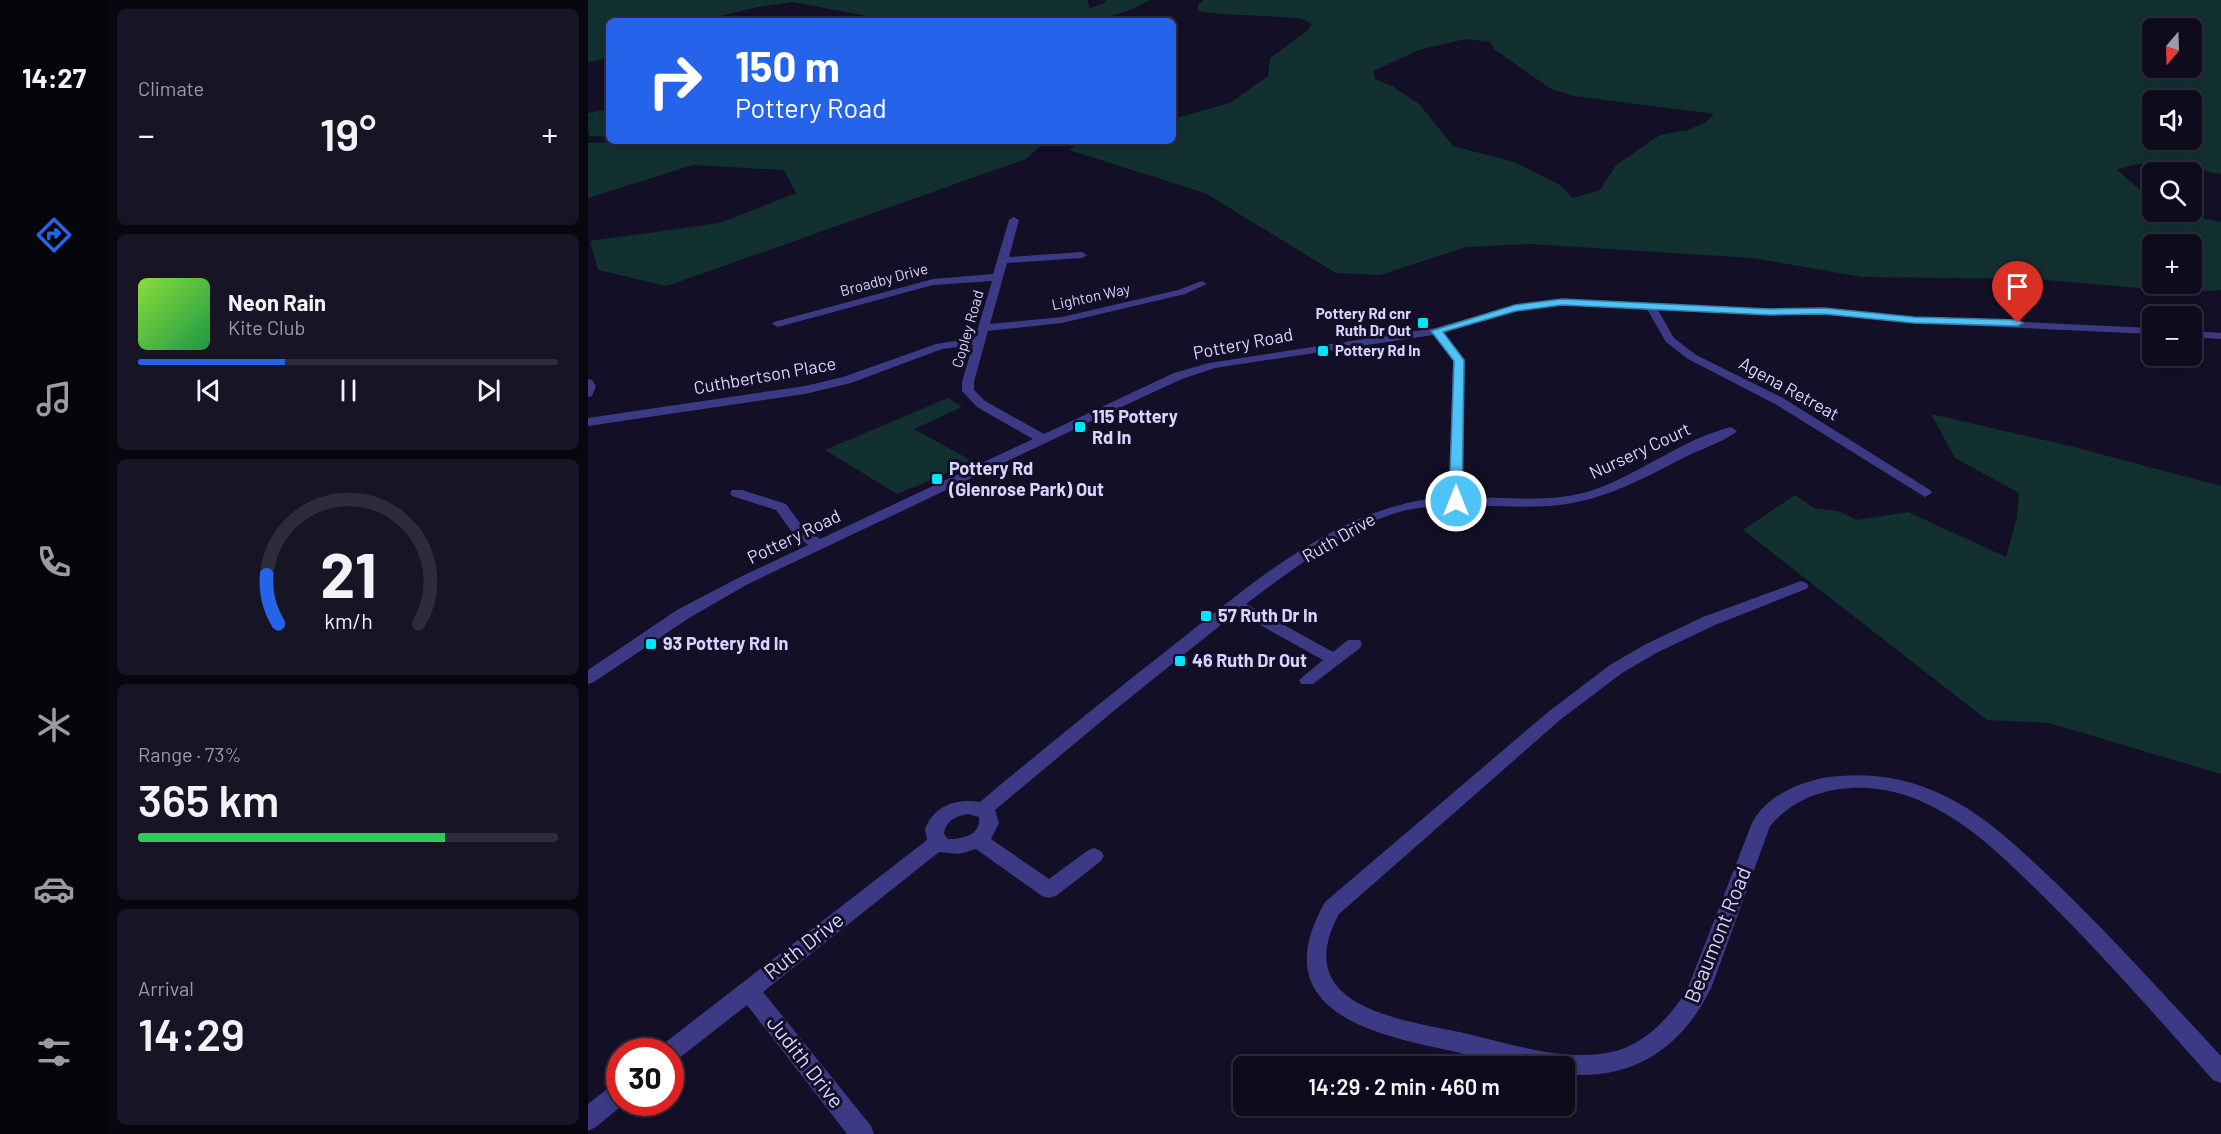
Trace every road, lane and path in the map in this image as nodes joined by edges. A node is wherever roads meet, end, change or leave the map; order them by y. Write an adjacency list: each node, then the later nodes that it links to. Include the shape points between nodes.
1 (1014, 220): 3 (street, Copley Road)
2 (1082, 255): 3 (street)
3 (1004, 260): 4 (street, Copley Road)
4 (999, 277): 7 (street, Broadby Drive, via 933,282); 8 (street, Copley Road)
5 (1202, 284): 8 (street, Lighton Way, via 1062,320)
6 (1650, 305): 9 (street, Pottery Road, via 1540,303); 10 (street, Pottery Road, via 1830,311 1914,320); 17 (street, Agena Retreat, via 1670,340 1692,357 1779,401)
7 (778, 324)
8 (984, 328): 13 (street, Copley Road)
9 (1436, 331): 16 (street, Pottery Road, via 1213,364 1178,376); 19 (street, via 1459,360)
10 (2142, 331)
11 (2202, 334): 12 (street)
12 (2221, 336)
13 (980, 341): 14 (street, Cuthbertson Place, via 940,346 847,380 806,390); 16 (street, Copley Road, via 968,391 973,398)
14 (588, 422)
15 (1731, 431): 19 (street, Nursery Court, via 1580,498 1547,502)
16 (1043, 439): 20 (street, Pottery Road)
17 (1925, 492)
18 (736, 493): 20 (street, via 781,507 797,528)
19 (1456, 501): 22 (street, Ruth Drive, via 1429,502 1382,514 1351,528)
20 (819, 545): 25 (street, Pottery Road, via 701,604)
21 (1801, 586): 33 (street, Beaumont Road, via 1709,621 1652,648 1616,669 1554,716 1332,908 1320,928 1315,954 1328,990 1344,1006 1378,1024 1512,1054 1567,1064 1630,1057 1656,1043 1690,1008 1762,823 1775,807 1812,787 1857,781 1879,783 1934,799 1990,835 2097,936)
22 (1236, 605): 24 (street); 27 (street, Ruth Drive, via 1083,724)
23 (1354, 644): 24 (street)
24 (1334, 659): 26 (street)
25 (588, 678)
26 (1307, 680)
27 (983, 810): 28 (street, via 990,820 989,827); 29 (street, via 968,807 950,812 934,830)
28 (978, 840): 29 (street, via 951,848); 30 (street, via 1049,890)
29 (938, 842): 31 (street, Ruth Drive)
30 (1094, 856)
31 (748, 990): 32 (street, Ruth Drive); 36 (street, Judith Drive)
32 (684, 1041)
33 (2221, 1072)
34 (606, 1104): 35 (street)
35 (588, 1119)
36 (862, 1134)

